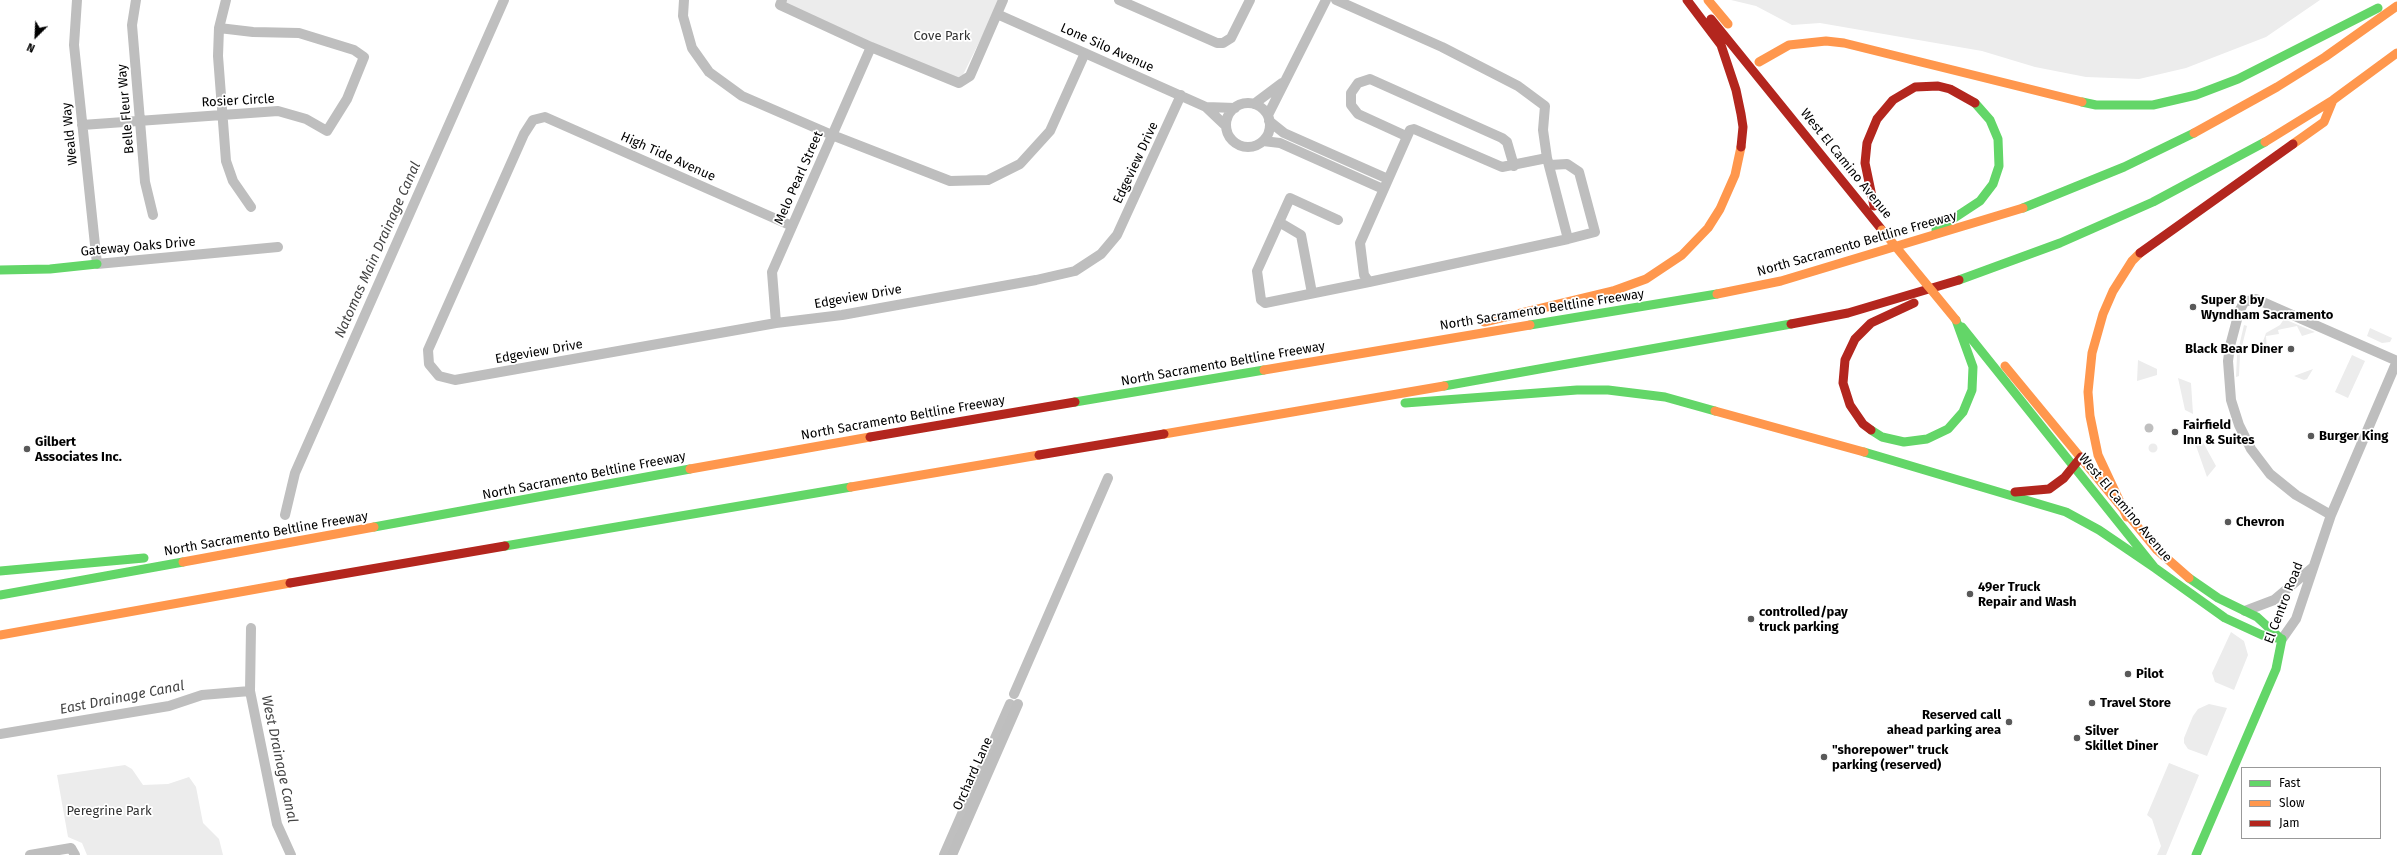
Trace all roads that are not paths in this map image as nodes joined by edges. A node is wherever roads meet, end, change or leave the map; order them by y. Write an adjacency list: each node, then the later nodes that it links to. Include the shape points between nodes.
1 (77, 0): 33 (street, Weald Way, via 74,36)
2 (136, 0): 32 (street, Belle Fleur Way, via 132,25)
3 (226, 0): 17 (street)
4 (684, 0): 35 (street, via 683,16 692,48 709,72 742,96)
5 (1003, 0): 16 (street)
6 (1119, 0): 7 (street, via 1217,43 1223,43 1231,38)
7 (1250, 0)
8 (1326, 0): 23 (street, via 1304,48)
9 (1336, 0): 38 (street, via 1442,47 1518,86 1545,106 1543,130)
10 (1687, 0): 59 (main road, via 1721,45 1736,90 1743,127 1740,158 1726,197 1708,228 1693,245 1665,268 1628,286)
11 (1691, 0): 22 (main road, West El Camino Avenue)
12 (1708, 0): 18 (main road)
13 (2397, 0): 22 (main road, via 2238,79 2196,95 2153,104 2096,105 1844,43 1826,41 1789,45)
14 (781, 3): 19 (street)
15 (2397, 6): 50 (main road, North Sacramento Beltline Freeway, via 2283,84 2176,143 2057,196 2009,214)
16 (997, 14): 19 (street, via 970,76 959,83); 20 (street, Lone Silo Avenue)
17 (219, 28): 30 (street); 30 (street, Rosier Circle, via 304,35 354,50 364,57 347,99 327,131 306,119 278,111)
18 (1736, 34)
19 (871, 47): 35 (street, Melo Pearl Street)
20 (1085, 53): 24 (street, Lone Silo Avenue); 35 (street, via 1050,131 1020,164 988,180 950,181)
21 (2397, 53): 25 (main road)
22 (1757, 63): 48 (main road, West El Camino Avenue)
23 (1285, 80): 26 (street); 31 (street)
24 (1181, 95): 28 (street, Lone Silo Avenue); 58 (street, Edgeview Drive, via 1117,235 1101,254 1088,264 1036,280 842,315)
25 (2333, 100): 54 (main road, via 2246,153 2153,202 2060,243); 67 (main road, via 2324,122 2143,250 2132,261 2113,292 2103,314 2092,353 2088,392 2098,455)
26 (1254, 104): 29 (street, via 1242,104); 31 (street)
27 (1792, 104): 42 (main road, West El Camino Avenue)
28 (1206, 107): 29 (street, Lone Silo Avenue); 34 (street, Lone Silo Avenue)
29 (1235, 108): 34 (street, via 1227,119)
30 (222, 114): 32 (street, Rosier Circle); 43 (street, via 226,161 230,174 240,194)
31 (1268, 118): 37 (street, via 1268,135); 40 (street, via 1284,133)
32 (140, 121): 33 (street, Rosier Circle); 44 (street, Belle Fleur Way, via 145,182)
33 (82, 125): 52 (street, Weald Way)
34 (1226, 126): 37 (street, via 1237,144 1251,147)
35 (832, 135): 47 (street, Melo Pearl Street)
36 (1406, 136): 39 (street, via 1414,129 1502,167); 39 (street, via 1358,114 1351,105 1351,93 1358,83 1370,79 1502,138 1508,142); 40 (street)
37 (1264, 140): 41 (street, via 1280,143)
38 (1548, 162): 39 (street); 49 (street); 49 (street, via 1567,164 1579,172 1595,232)
39 (1514, 166)
40 (1388, 179): 41 (street)
41 (1383, 189): 55 (street, via 1360,242 1364,275)
42 (1874, 206): 48 (main road, West El Camino Avenue); 50 (main road, via 1866,174 1866,150 1870,132 1885,108 1915,87 1950,89 1973,101 1990,120 1998,140 2000,155 1996,177 1980,201)
43 (251, 207)
44 (153, 215)
45 (1338, 220): 46 (street, via 1290,198)
46 (1279, 222): 56 (street, via 1301,235); 56 (street, via 1257,272 1261,300 1265,303)
47 (792, 226): 58 (street, Melo Pearl Street, via 772,272); 61 (street, High Tide Avenue, via 545,117 533,120 524,134 428,350 429,364)
48 (1885, 227): 57 (main road, West El Camino Avenue)
49 (1568, 239): 55 (street)
50 (1916, 242): 59 (main road, North Sacramento Beltline Freeway, via 1828,269 1729,293)
51 (278, 247): 52 (street, Gateway Oaks Drive)
52 (97, 264): 53 (main road, Gateway Oaks Drive, via 50,269)
53 (0, 270)
54 (1967, 278): 57 (main road, via 1871,323 1855,339 1845,360 1843,383 1850,405 1863,424 1882,437 1904,442 1927,439 1948,429 1963,412 1972,390 1973,367); 62 (main road, via 1791,326)
55 (1369, 282): 56 (street)
56 (1312, 293)
57 (1959, 317): 63 (main road, West El Camino Avenue); 64 (main road, West El Camino Avenue)
58 (776, 323): 61 (street, Edgeview Drive, via 455,380)
59 (1326, 360): 68 (main road, North Sacramento Beltline Freeway, via 781,452)
60 (2397, 361): 66 (street, El Centro Road); 66 (street, via 2256,299 2244,302 2239,312 2230,346 2229,378 2231,400 2242,431 2260,462 2275,478 2296,496)
61 (439, 376)
62 (1296, 411): 65 (main road, via 1577,390 1638,393 1685,402); 74 (main road)
63 (2081, 457): 64 (main road); 67 (main road, West El Camino Avenue)
64 (2073, 467): 65 (main road, via 2064,478 2049,489 2028,492 2015,492); 69 (main road, West El Camino Avenue)
65 (1956, 478): 69 (main road, via 2066,512 2099,530)
66 (2331, 516): 70 (street, El Centro Road)
67 (2127, 517): 73 (main road, West El Camino Avenue, via 2156,549 2192,581)
68 (266, 547): 71 (main road); 72 (main road, North Sacramento Beltline Freeway)
69 (2155, 568): 77 (main road, West El Camino Avenue, via 2225,618 2262,635)
70 (2312, 568): 73 (street, via 2274,600); 77 (street, El Centro Road, via 2296,619)
71 (0, 571)
72 (0, 595)
73 (2245, 611): 77 (main road, West El Camino Avenue, via 2257,617)
74 (83, 620): 75 (main road); 76 (main road)
75 (0, 635)
76 (0, 640)
77 (2282, 640): 82 (main road, El Centro Road, via 2276,669)
78 (1018, 704): 81 (street, Orchard Lane)
79 (73, 851): 80 (street)
80 (30, 855)
81 (952, 855)
82 (2196, 855)

